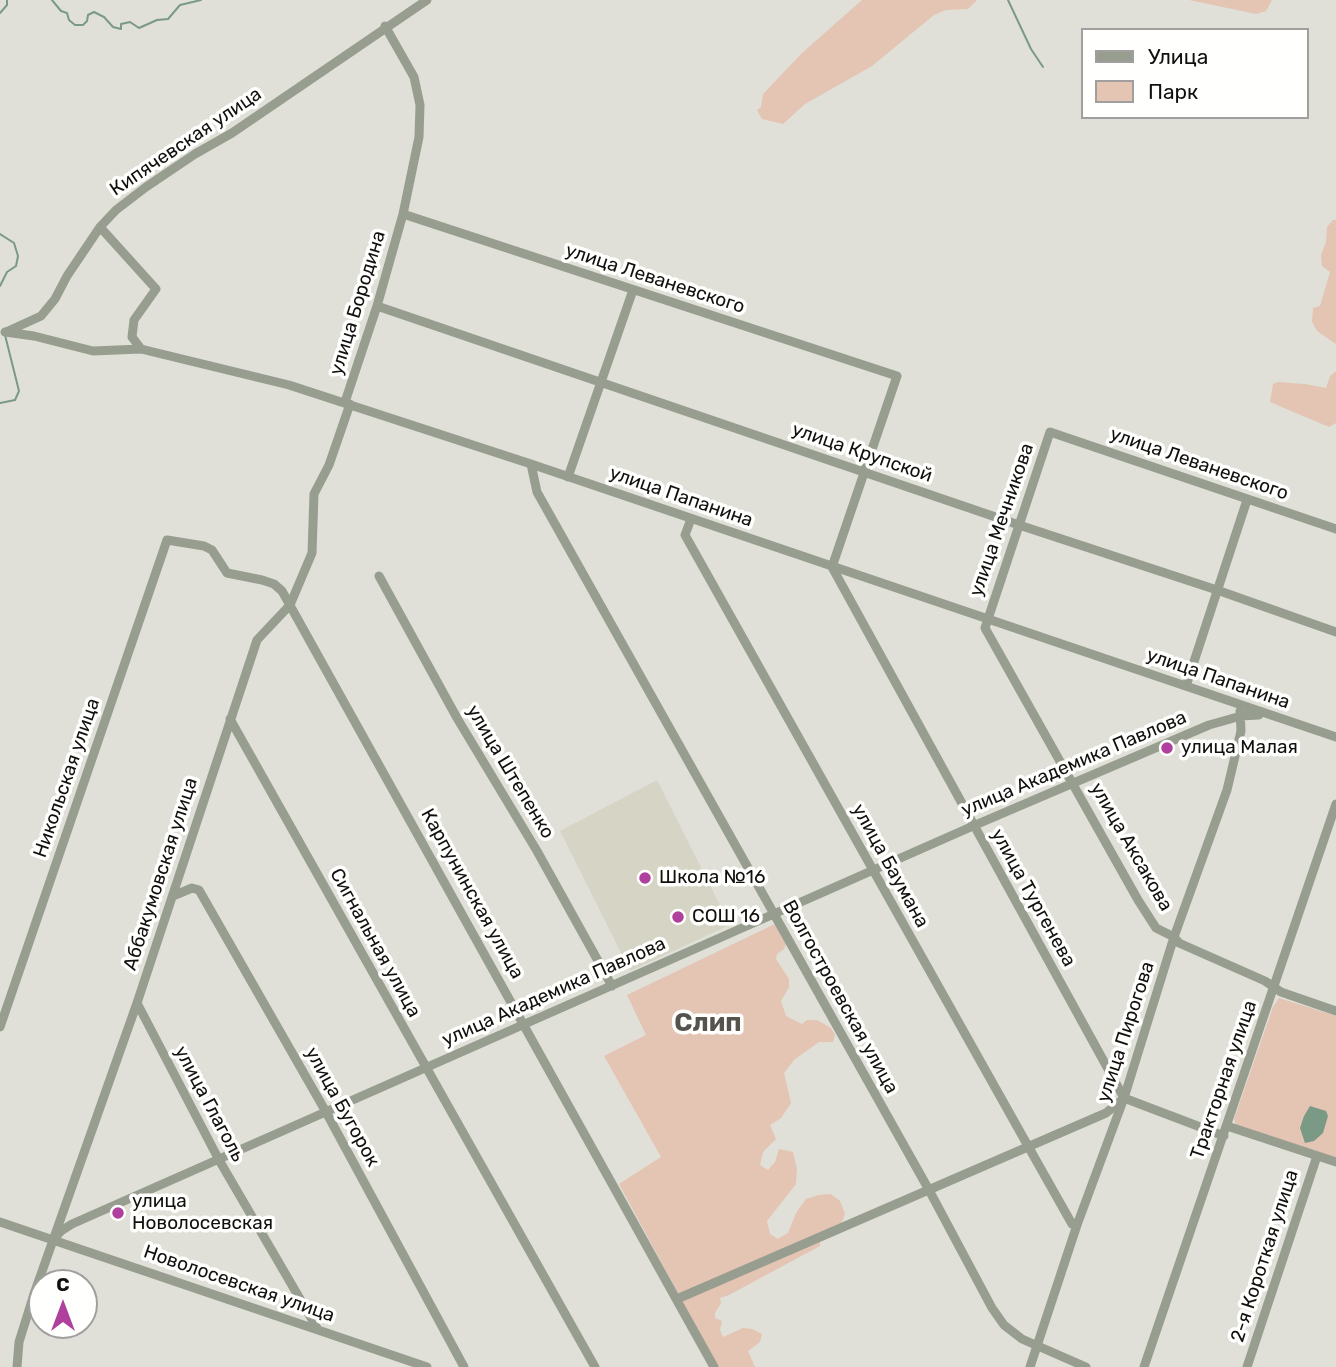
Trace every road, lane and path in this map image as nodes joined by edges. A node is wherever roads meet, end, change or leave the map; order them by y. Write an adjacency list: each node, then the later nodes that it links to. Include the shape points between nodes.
1 (427, 0): 2 (street, Кипячевская улица)
2 (385, 26): 3 (street, улица Бородина, via 414,78 420,105 419,137); 4 (street, Кипячевская улица, via 146,187)
3 (403, 214): 5 (street, улица Леваневского); 6 (street, улица Бородина)
4 (100, 227): 7 (street, Кипячевская улица, via 41,316); 8 (street, via 156,289 134,320 132,337)
5 (633, 290): 9 (street); 13 (street, улица Леваневского, via 897,376)
6 (377, 306): 9 (street, улица Крупской); 10 (street, улица Бородина)
7 (3, 332): 8 (street, улица Папанина, via 93,351)
8 (141, 349): 10 (street, улица Папанина)
9 (600, 382): 13 (street, улица Крупской); 14 (street)
10 (348, 403): 12 (street, улица Папанина); 23 (street, Аббакумовская улица, via 329,466 314,494 312,554)
11 (1050, 432): 15 (street, улица Леваневского); 17 (street, улица Мечникова)
12 (531, 464): 14 (street, улица Папанина); 35 (street, Волгостроевская улица, via 537,492)
13 (864, 472): 17 (street, улица Крупской); 20 (street)
14 (568, 477): 16 (street, улица Папанина)
15 (1247, 500): 18 (street, улица Леваневского); 22 (street)
16 (691, 519): 20 (street, улица Папанина); 33 (street, улица Баумана, via 685,535)
17 (1019, 525): 22 (street, улица Крупской); 24 (street, улица Мечникова)
18 (1336, 529)
19 (167, 540): 23 (street, Карпунинская улица, via 212,550 227,573 274,584); 42 (street, Никольская улица)
20 (832, 567): 24 (street, улица Папанина); 32 (street, улица Тургенева)
21 (379, 576): 37 (street, улица Штепенко)
22 (1217, 590): 25 (street, улица Крупской); 26 (street)
23 (290, 605): 28 (street, Аббакумовская улица, via 257,640); 41 (street, Карпунинская улица)
24 (988, 620): 26 (street, улица Папанина); 30 (street, улица Аксакова, via 985,628)
25 (1336, 632)
26 (1185, 687): 27 (street, улица Папанина)
27 (1240, 711): 29 (street, улица Папанина); 30 (street, улица Академика Павлова, via 1175,734); 36 (street, улица Пирогова, via 1241,731 1227,790)
28 (230, 719): 34 (street, Аббакумовская улица); 43 (street, Сигнальная улица)
29 (1336, 737)
30 (1074, 783): 32 (street, улица Академика Павлова); 36 (street, улица Аксакова, via 1156,928)
31 (1336, 804): 38 (street, Тракторная улица)
32 (973, 826): 33 (street, улица Академика Павлова); 44 (street, улица Тургенева)
33 (873, 870): 35 (street, улица Академика Павлова); 48 (street, улица Баумана)
34 (173, 895): 39 (street, Аббакумовская улица); 45 (street, улица Бугорок, via 199,890)
35 (773, 914): 37 (street, улица Академика Павлова); 52 (street, Волгостроевская улица)
36 (1174, 937): 38 (street, улица Аксакова); 44 (street, улица Пирогова)
37 (612, 986): 41 (street, улица Академика Павлова)
38 (1274, 987): 40 (street, улица Аксакова); 46 (street, Тракторная улица)
39 (137, 1003): 50 (street, улица Глаголь); 55 (street, Аббакумовская улица)
40 (1336, 1011)
41 (525, 1024): 43 (street, улица Академика Павлова); 56 (street, Карпунинская улица)
42 (0, 1027)
43 (425, 1069): 45 (street, улица Академика Павлова); 62 (street, Сигнальная улица)
44 (1124, 1098): 47 (street); 48 (street, via 1106,1113); 54 (street, улица Пирогова)
45 (326, 1112): 50 (street, улица Академика Павлова); 61 (street, улица Бугорок)
46 (1227, 1126): 47 (street, Тракторная улица); 49 (street)
47 (1224, 1136): 66 (street, Тракторная улица)
48 (1028, 1146): 52 (street); 54 (street, улица Баумана)
49 (1317, 1156): 51 (street); 67 (street, 2-я Короткая улица)
50 (219, 1160): 55 (street, улица Академика Павлова, via 72,1224); 57 (street, улица Глаголь)
51 (1336, 1162)
52 (929, 1190): 56 (street); 58 (street, Волгостроевская улица, via 992,1308 1011,1332)
53 (0, 1222): 55 (street, Новолосевская улица)
54 (1077, 1226): 58 (street, улица Пирогова)
55 (53, 1240): 57 (street, Новолосевская улица); 59 (street, Аббакумовская улица, via 21,1332)
56 (677, 1299): 63 (street, Карпунинская улица)
57 (317, 1328): 60 (street, Новолосевская улица)
58 (1036, 1347): 64 (street, улица Пирогова); 65 (street, Волгостроевская улица)
59 (17, 1367)
60 (427, 1367)
61 (464, 1367)
62 (595, 1367)
63 (714, 1367)
64 (1030, 1367)
65 (1086, 1367)
66 (1144, 1367)
67 (1247, 1367)

